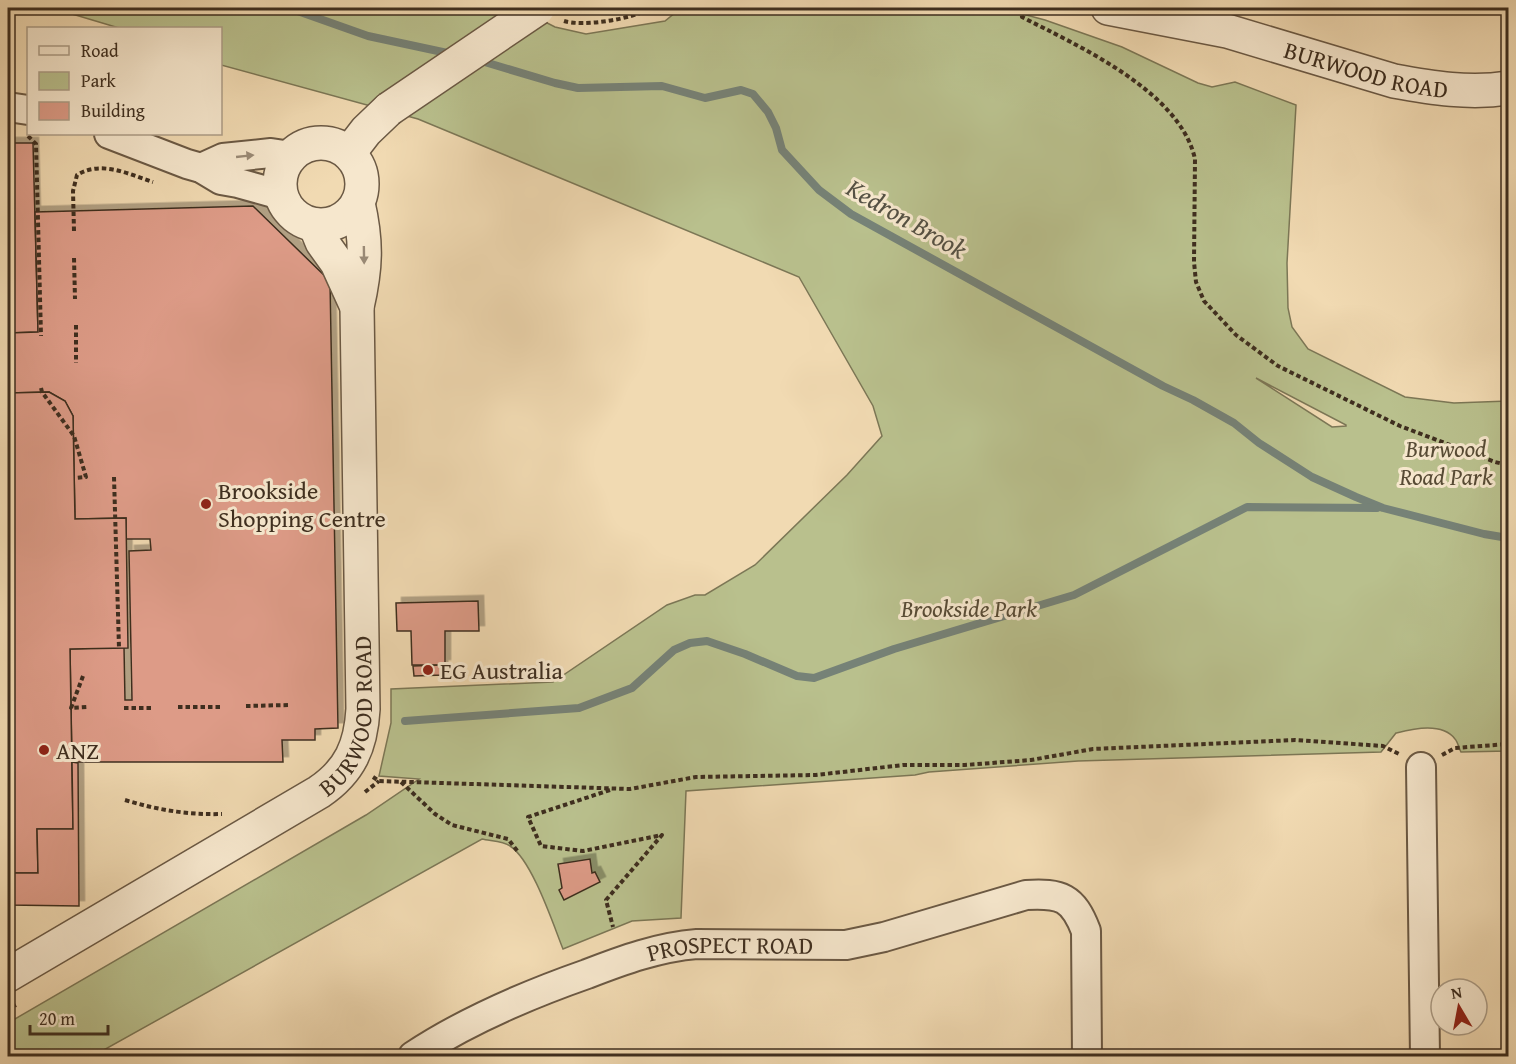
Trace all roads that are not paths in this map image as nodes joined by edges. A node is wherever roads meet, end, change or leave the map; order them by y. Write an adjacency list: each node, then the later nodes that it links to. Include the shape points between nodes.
1 (1108, 8): 4 (street, BURWOOD ROAD)
2 (1176, 8): 4 (street, BURWOOD ROAD)
3 (550, 14): 9 (street, bridge, via 389,109)
4 (1227, 31): 5 (street, BURWOOD ROAD, via 1394,81 1476,91)
5 (1509, 88)
6 (8, 107): 7 (street)
7 (26, 123)
8 (112, 135): 11 (street)
9 (349, 153): 10 (street, via 332,145 313,144); 13 (street, via 362,176)
10 (291, 156): 11 (street, one-way to 10, via 223,158 271,153); 12 (street, via 283,168)
11 (201, 168): 12 (street, via 220,180)
12 (281, 195): 14 (street, via 294,215)
13 (358, 203): 14 (street, via 340,221); 15 (street, one-way to 15, via 364,230 365,272)
14 (315, 225): 15 (street)
15 (357, 307): 17 (street, BURWOOD ROAD, via 363,709 359,740 349,763 319,792)
16 (1421, 767): 20 (street)
17 (8, 975)
18 (413, 1056): 19 (street, PROSPECT ROAD, via 477,1020 554,986 673,946 846,945 1026,895 1045,894 1063,898 1079,913 1086,931)
19 (1087, 1056)
20 (1425, 1056)

